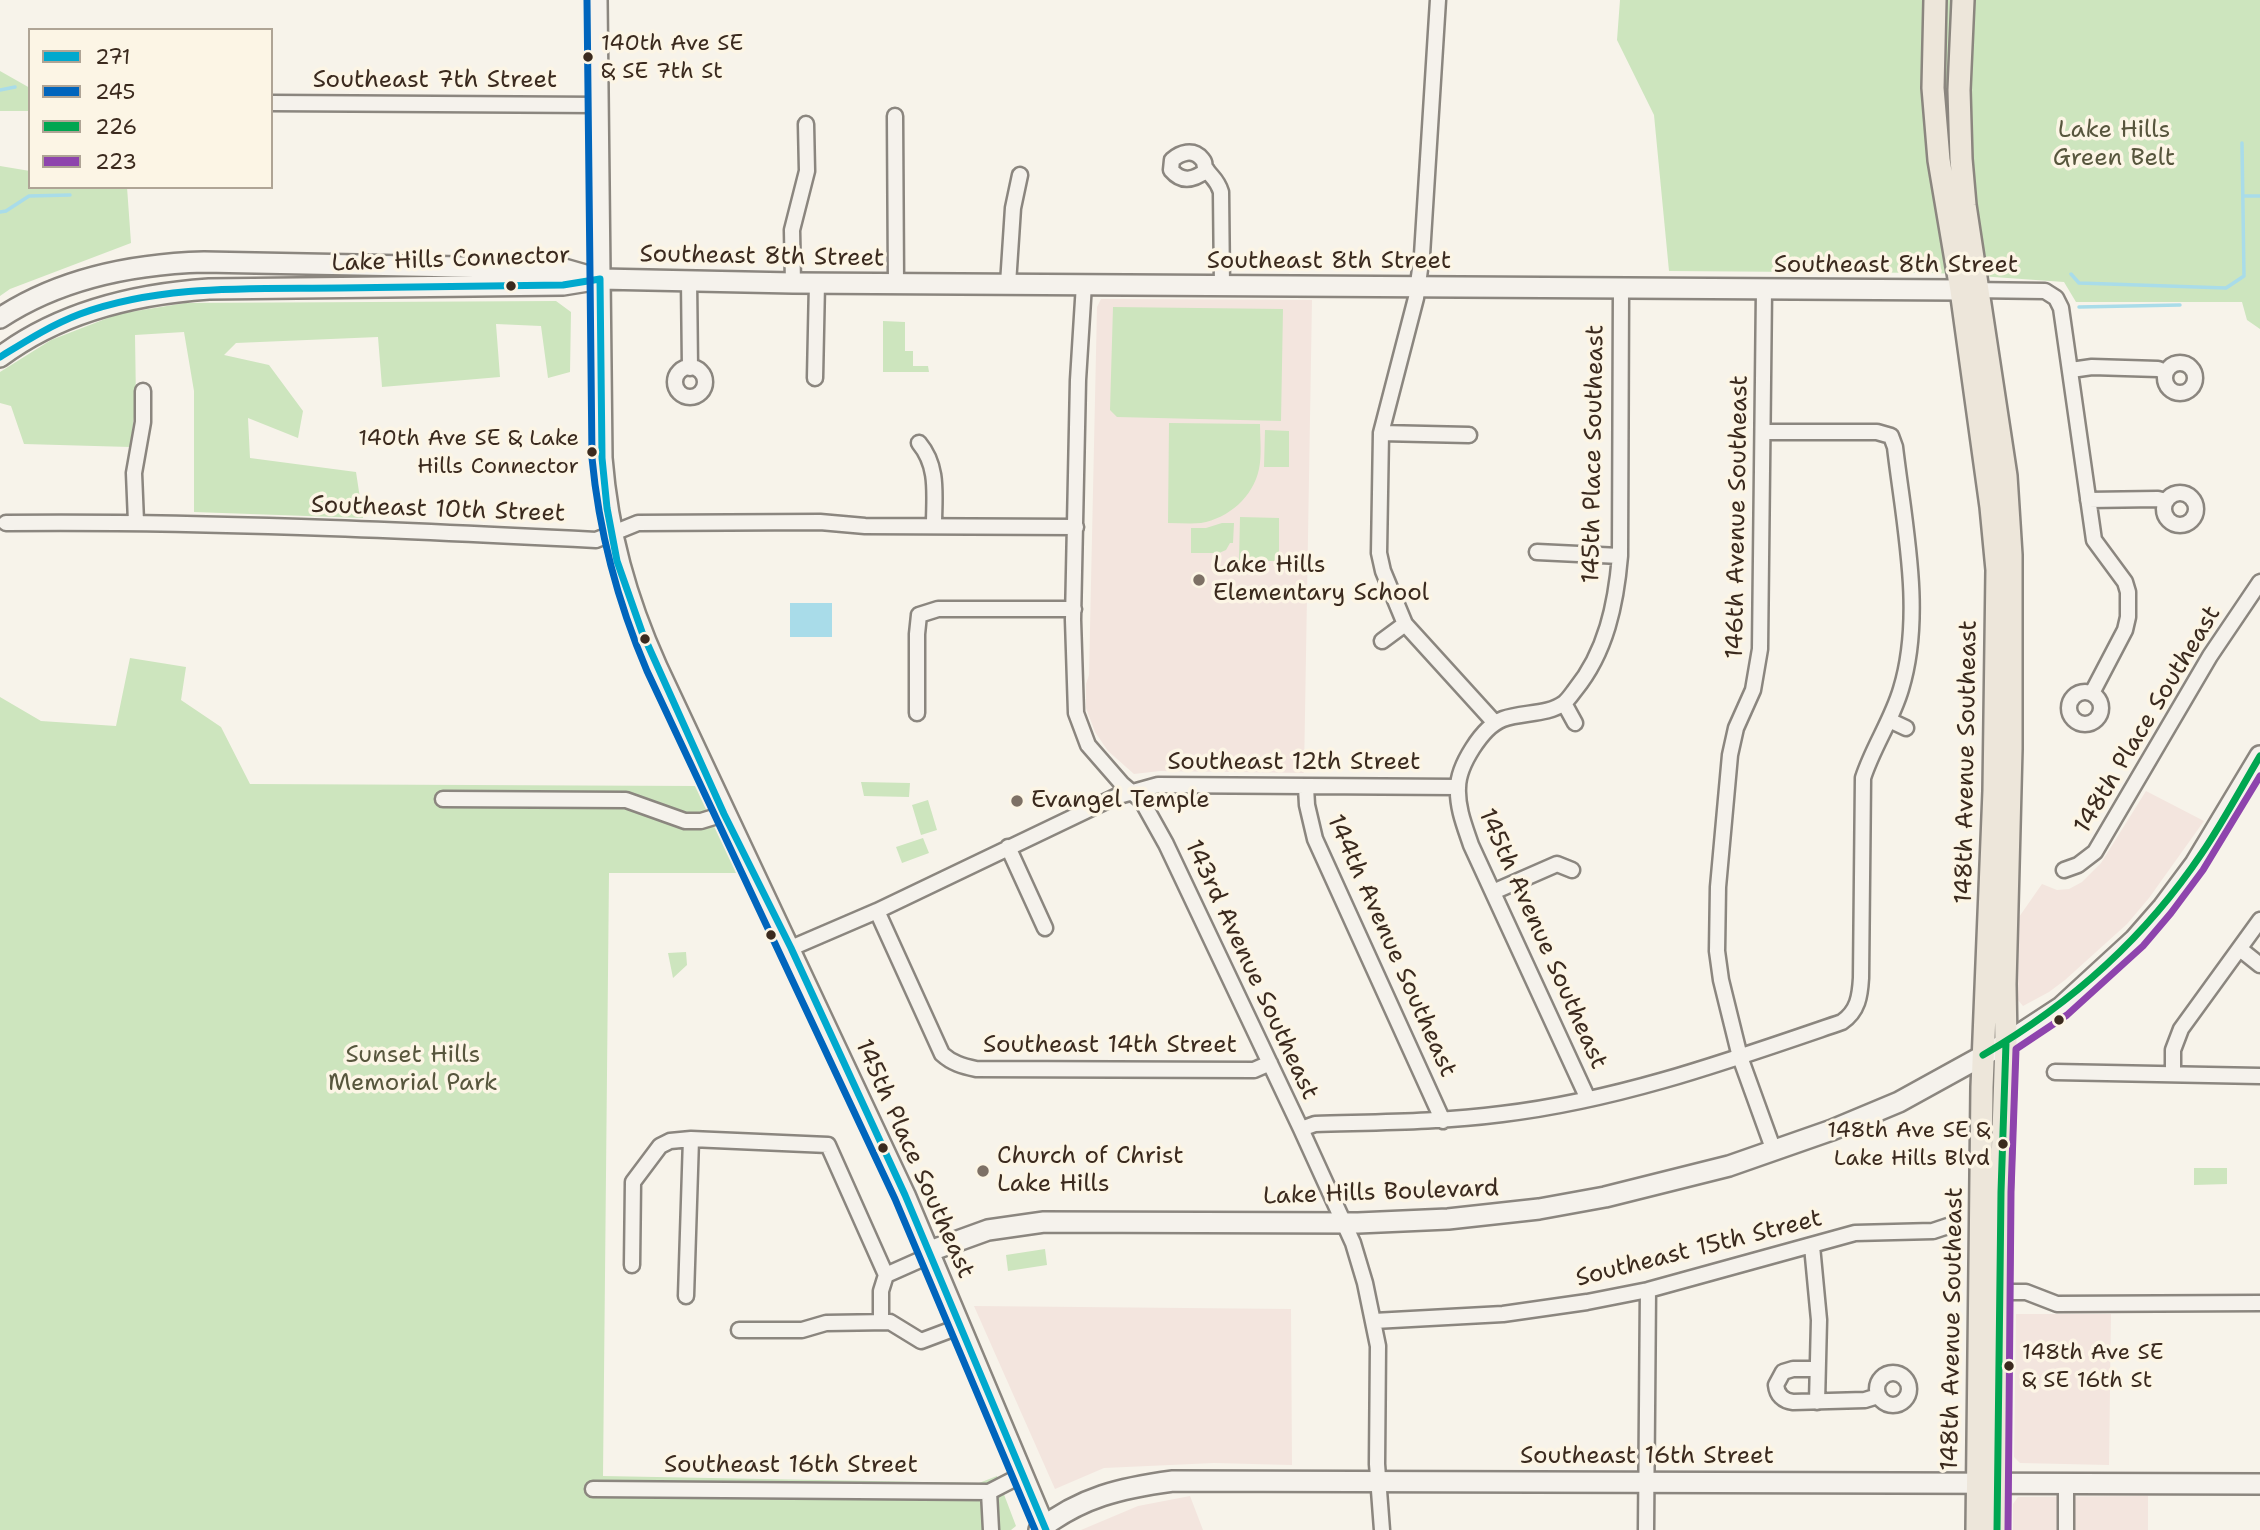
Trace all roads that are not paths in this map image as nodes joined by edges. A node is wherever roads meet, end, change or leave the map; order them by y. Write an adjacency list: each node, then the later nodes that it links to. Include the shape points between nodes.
1 (597, 0): 6 (street, 145th Place Southeast)
2 (1438, 0): 19 (street)
3 (1935, 0): 22 (main road, 148th Avenue Southeast, via 1936,136)
4 (1963, 0): 22 (main road, 148th Avenue Southeast, via 1959,90)
5 (273, 103): 6 (street, Southeast 7th Street)
6 (598, 105): 11 (street, 145th Place Southeast)
7 (895, 116): 15 (street)
8 (806, 124): 13 (street, via 807,171 792,230)
9 (1207, 170): 18 (street, via 1221,192)
10 (1020, 175): 16 (street)
11 (600, 279): 12 (street, Southeast 8th Street); 23 (street, Lake Hills Connector, via 565,270 169,263 77,281); 24 (street, Lake Hills Connector, via 563,285 174,291 108,304 73,317); 40 (street, 145th Place Southeast, via 602,458)
12 (689, 281): 13 (street, Southeast 8th Street); 25 (street)
13 (793, 283): 14 (street, Southeast 8th Street)
14 (817, 283): 15 (street, Southeast 8th Street); 28 (street)
15 (896, 283): 16 (street, Southeast 8th Street)
16 (1008, 284): 17 (street, Southeast 8th Street)
17 (1084, 285): 18 (street, Southeast 8th Street); 39 (street, 143rd Avenue Southeast)
18 (1222, 286): 19 (street, Southeast 8th Street)
19 (1418, 288): 20 (street, Southeast 8th Street); 31 (street)
20 (1621, 289): 21 (street, Southeast 8th Street); 42 (street, 145th Place Southeast)
21 (1763, 290): 22 (street, Southeast 8th Street); 30 (street, 146th Avenue Southeast)
22 (1970, 290): 26 (street, Southeast 8th Street, via 2045,291 2056,298); 70 (main road, 148th Avenue Southeast, via 1997,570); 71 (main road, 148th Avenue Southeast, via 2006,476 2011,526)
23 (0, 318)
24 (0, 357)
25 (690, 368)
26 (2071, 370): 27 (street); 34 (street)
27 (2166, 372)
28 (815, 378)
29 (144, 391): 36 (street, via 134,473)
30 (1763, 432): 50 (street, via 1894,433 1908,556 1910,632 1902,687); 73 (street, 146th Avenue Southeast, via 1758,668 1730,755 1718,887 1717,951)
31 (1381, 433): 32 (street); 45 (street, via 1379,553)
32 (1469, 435)
33 (919, 443): 38 (street, via 933,467)
34 (2088, 500): 35 (street); 47 (street, via 2094,540 2125,582 2128,603 2125,630)
35 (2166, 501)
36 (136, 522): 37 (street, Southeast 10th Street); 40 (street, Southeast 10th Street, via 596,540)
37 (6, 523)
38 (934, 526): 39 (street, Southeast 10th Street); 40 (street, Southeast 10th Street, via 638,523)
39 (1076, 527): 44 (street, 143rd Avenue Southeast)
40 (612, 533): 59 (street, 145th Place Southeast, via 642,632)
41 (1537, 552): 42 (street)
42 (1619, 556): 48 (street, 145th Place Southeast, via 1605,635 1587,673)
43 (2260, 582): 62 (street, 148th Place Southeast, via 2210,656 2095,852)
44 (1074, 609): 49 (street, via 915,612); 57 (street, 143rd Avenue Southeast, via 1074,700 1079,725 1098,759)
45 (1405, 624): 46 (street); 51 (street)
46 (1382, 641)
47 (2092, 693)
48 (1564, 704): 51 (street); 52 (street)
49 (917, 713)
50 (1889, 719): 53 (street); 73 (street, via 1863,778 1861,978 1855,1008 1842,1022)
51 (1495, 723): 56 (street, 145th Avenue Southeast, via 1475,743)
52 (1575, 723)
53 (1906, 728)
54 (2260, 755): 71 (street, Lake Hills Boulevard, via 2195,864 2144,928 2061,1007)
55 (1306, 787): 56 (street, Southeast 12th Street); 57 (street, Southeast 12th Street, via 1158,785); 79 (street, 144th Avenue Southeast, via 1315,839)
56 (1457, 787): 63 (street, 145th Avenue Southeast, via 1471,845)
57 (1131, 792): 60 (street, Southeast 12th Street); 74 (street, 143rd Avenue Southeast, via 1142,801 1166,844)
58 (443, 799): 59 (street, via 626,800 685,821)
59 (724, 814): 67 (street, 145th Place Southeast)
60 (1008, 847): 64 (street, Southeast 12th Street); 66 (street)
61 (1572, 870): 63 (street, via 1557,864)
62 (2064, 870)
63 (1493, 892): 78 (street, 145th Avenue Southeast)
64 (877, 911): 67 (street, Southeast 12th Street); 74 (street, Southeast 14th Street, via 942,1054 950,1062 976,1069 1254,1070)
65 (2260, 920): 68 (street)
66 (1045, 928)
67 (791, 948): 87 (street, 145th Place Southeast)
68 (2240, 949): 69 (street); 76 (street, via 2181,1030 2173,1050)
69 (2260, 965)
70 (1986, 1004): 71 (main road); 72 (main road, 148th Avenue Southeast)
71 (2007, 1043): 72 (street, Lake Hills Boulevard); 83 (main road, 148th Avenue Southeast)
72 (1983, 1055): 82 (street, Lake Hills Boulevard, via 1899,1102); 83 (main road, via 1993,1088 1992,1171); 104 (main road, 148th Avenue Southeast)
73 (1740, 1057): 78 (street); 82 (street, 146th Avenue Southeast)
74 (1270, 1063): 80 (street, 143rd Avenue Southeast)
75 (2055, 1072): 76 (street)
76 (2173, 1074): 77 (street)
77 (2260, 1076)
78 (1588, 1099): 79 (street)
79 (1443, 1121): 80 (street, via 1315,1124)
80 (1301, 1129): 84 (street, 143rd Avenue Southeast)
81 (691, 1139): 88 (street, via 660,1146 633,1182); 89 (street, via 828,1145); 92 (street)
82 (1774, 1151): 84 (street, Lake Hills Boulevard, via 1667,1183 1539,1209)
83 (2001, 1192): 91 (main road, 148th Avenue Southeast)
84 (1343, 1223): 87 (street, Lake Hills Boulevard, via 1044,1222 988,1230); 94 (street, 143rd Avenue Southeast, via 1353,1243)
85 (1951, 1225): 86 (street, Southeast 15th Street, via 1933,1231 1856,1233)
86 (1812, 1246): 90 (street, Southeast 15th Street); 98 (street, via 1819,1320)
87 (930, 1253): 89 (street); 96 (street, 145th Place Southeast)
88 (632, 1265)
89 (886, 1275): 95 (street)
90 (1648, 1290): 94 (street, Southeast 15th Street, via 1503,1314); 103 (street)
91 (2000, 1292): 93 (street, via 2026,1292 2057,1304); 104 (main road, 148th Avenue Southeast)
92 (686, 1296)
93 (2260, 1303)
94 (1374, 1321): 102 (street, 143rd Avenue Southeast)
95 (881, 1322): 96 (street, via 890,1321 922,1341); 97 (street, via 826,1323 802,1330)
96 (961, 1326): 101 (street, 145th Place Southeast)
97 (739, 1330)
98 (1817, 1369): 100 (street); 100 (street, via 1788,1370 1776,1385 1787,1401)
99 (1878, 1396): 100 (street)
100 (1817, 1402)
101 (1022, 1475): 108 (street); 109 (street, 145th Place Southeast)
102 (1378, 1480): 103 (street, Southeast 16th Street); 109 (street, Southeast 16th Street, via 1205,1480 1146,1485 1085,1501); 111 (street)
103 (1647, 1482): 104 (street, Southeast 16th Street); 112 (street)
104 (1987, 1483): 105 (street, Southeast 16th Street); 113 (main road, 148th Avenue Southeast); 114 (main road, 148th Avenue Southeast)
105 (2066, 1483): 106 (street, Southeast 16th Street); 115 (street)
106 (2260, 1484)
107 (593, 1489): 108 (street, Southeast 16th Street)
108 (989, 1492): 110 (street)
109 (1043, 1529)
110 (991, 1530)
111 (1382, 1530)
112 (1646, 1530)
113 (1977, 1530)
114 (1997, 1530)
115 (2066, 1530)

